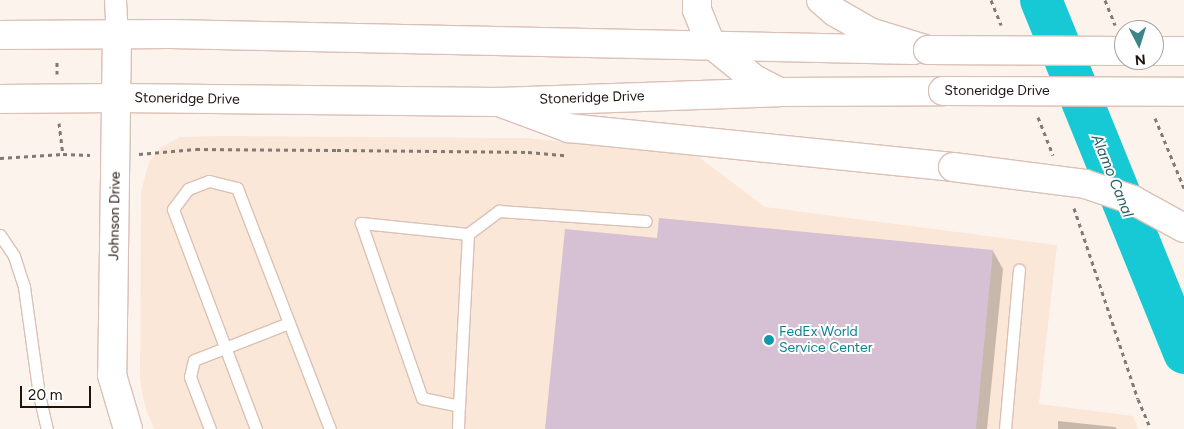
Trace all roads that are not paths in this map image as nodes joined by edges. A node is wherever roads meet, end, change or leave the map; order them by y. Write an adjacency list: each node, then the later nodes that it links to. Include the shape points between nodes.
1 (115, 0): 4 (street, Johnson Drive)
2 (697, 0): 7 (main road, via 697,10)
3 (821, 0): 8 (main road, via 870,32)
4 (116, 34): 5 (main road); 7 (main road); 13 (main road, Johnson Drive)
5 (0, 35)
6 (1114, 42): 8 (main road, bridge)
7 (711, 44): 8 (main road); 11 (main road, via 754,79)
8 (928, 50)
9 (1164, 51): 10 (main road)
10 (1184, 51)
11 (779, 92): 12 (main road, Stoneridge Drive, bridge); 15 (main road, Stoneridge Drive)
12 (1184, 92)
13 (117, 98): 14 (main road, Stoneridge Drive); 15 (main road, Stoneridge Drive); 25 (main road, Johnson Drive, via 112,374)
14 (0, 99)
15 (499, 102): 17 (main road, bridge, via 569,128 953,167 1085,184 1133,200)
16 (646, 221): 18 (lane, via 500,211)
17 (1184, 228)
18 (468, 234): 23 (lane); 23 (lane, via 361,223 422,398)
19 (0, 235): 24 (lane, via 14,256 24,287)
20 (1019, 270): 30 (lane)
21 (289, 323): 22 (lane); 22 (lane, via 237,188 208,181 188,189 173,209); 28 (lane)
22 (225, 348): 26 (lane, via 194,360 190,377); 27 (lane)
23 (459, 406): 29 (lane)
24 (47, 429)
25 (128, 429)
26 (210, 429)
27 (256, 429)
28 (330, 429)
29 (458, 429)
30 (1005, 429)

